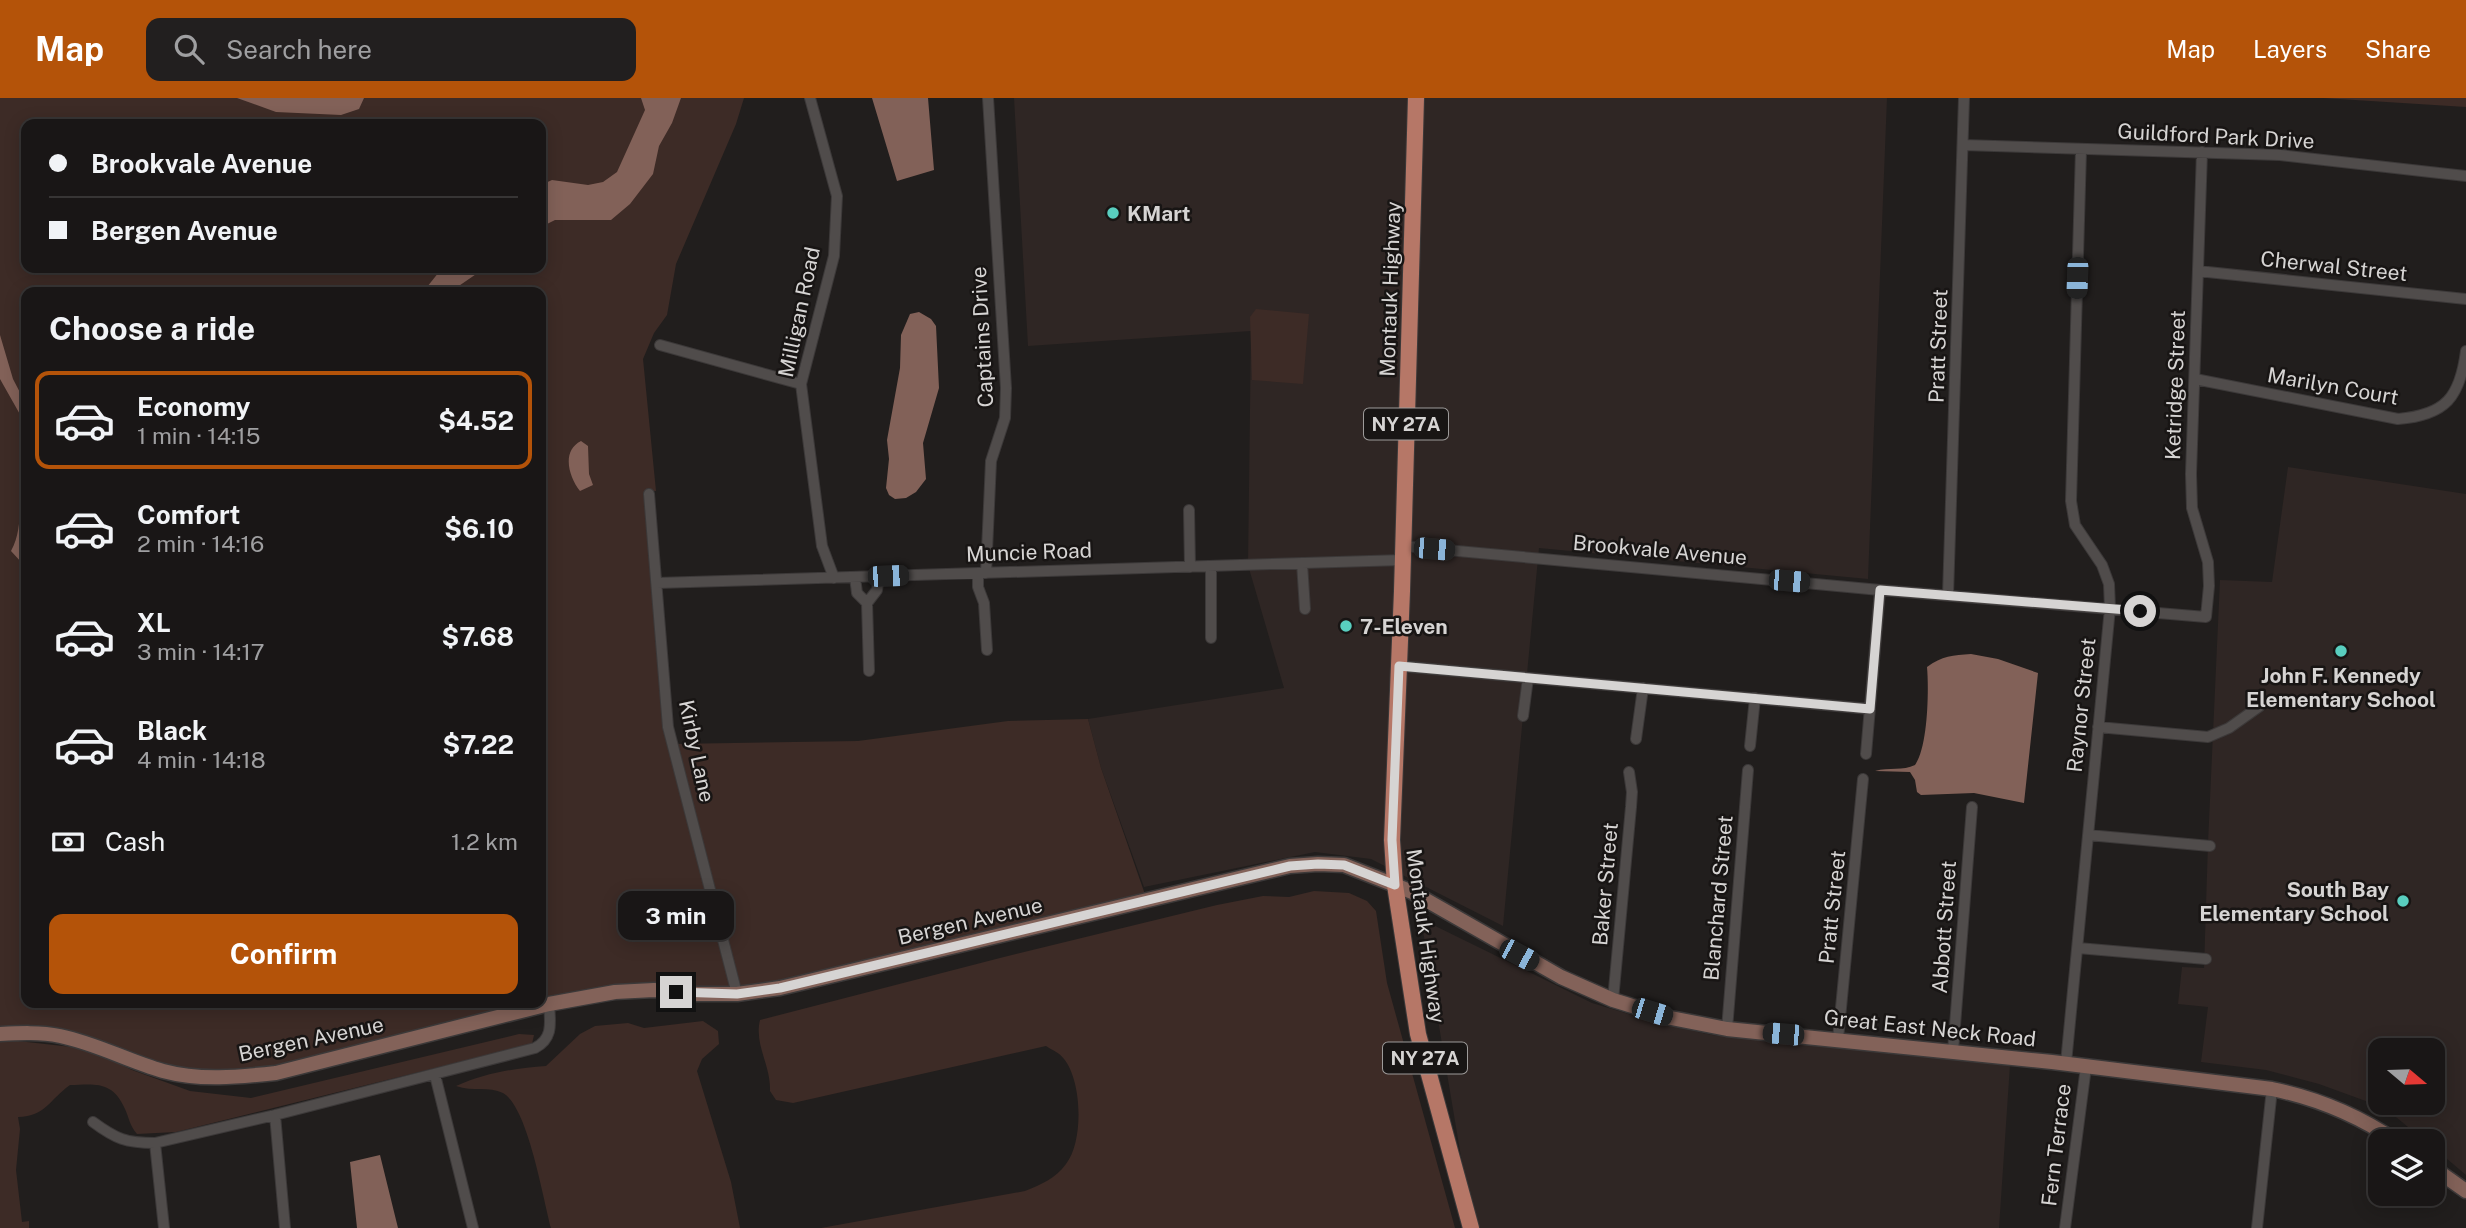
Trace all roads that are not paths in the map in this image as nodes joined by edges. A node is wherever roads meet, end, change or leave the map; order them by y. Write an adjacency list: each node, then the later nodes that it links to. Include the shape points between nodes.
1 (810, 98): 14 (street, Milligan Road, via 838,196 834,256)
2 (988, 98): 21 (street, Captains Drive, via 1006,388 1005,418 991,460)
3 (1416, 98): 17 (main road, Montauk Highway / NY 27A)
4 (1964, 98): 5 (street, Pratt Street)
5 (1963, 145): 6 (street, Guildford Park Drive); 27 (street, Pratt Street)
6 (2081, 150): 7 (street, Guildford Park Drive); 29 (street, Raynor Street, via 2070,501 2075,525 2102,565)
7 (2202, 152): 8 (street, Guildford Park Drive); 9 (street, Ketridge Street)
8 (2466, 176)
9 (2198, 271): 10 (street, Cherwal Street); 13 (street, Ketridge Street)
10 (2466, 299)
11 (660, 345): 14 (street)
12 (2466, 351): 13 (street, Marilyn Court, via 2462,378 2451,398 2416,418 2398,419)
13 (2195, 379): 31 (street, Ketridge Street, via 2192,508 2208,562)
14 (801, 384): 24 (street, Milligan Road, via 822,546)
15 (649, 494): 25 (street, Kirby Lane)
16 (1189, 510): 20 (street)
17 (1403, 553): 18 (street, Muncie Road); 26 (street, Brookvale Avenue); 34 (main road, Montauk Highway / NY 27A)
18 (1302, 563): 19 (street, Muncie Road); 30 (street)
19 (1211, 566): 20 (street, Muncie Road); 32 (street)
20 (1190, 567): 21 (street, Muncie Road)
21 (982, 573): 22 (street, Muncie Road); 33 (street, Captains Drive, via 978,587 984,603)
22 (879, 576): 23 (street, Muncie Road); 28 (street, via 877,590)
23 (855, 577): 24 (street, Muncie Road); 28 (street, via 857,593)
24 (834, 578): 25 (street, Muncie Road)
25 (657, 583): 55 (street, Kirby Lane, via 668,727)
26 (1880, 590): 27 (street, Brookvale Avenue); 40 (street)
27 (1948, 594): 29 (street, Brookvale Avenue)
28 (867, 603): 35 (street)
29 (2110, 608): 31 (street, Brookvale Avenue); 42 (street, Raynor Street)
30 (1305, 609)
31 (2206, 617)
32 (1211, 638)
33 (987, 650)
34 (1399, 666): 36 (street); 52 (main road, Montauk Highway / NY 27A, via 1392,840)
35 (869, 671)
36 (1528, 678): 37 (street); 41 (street)
37 (1643, 688): 38 (street); 43 (street)
38 (1755, 698): 40 (street); 44 (street)
39 (2260, 706): 42 (street, via 2208,737)
40 (1870, 709): 45 (street)
41 (1523, 716)
42 (2098, 727): 50 (street, Raynor Street)
43 (1636, 739)
44 (1750, 746)
45 (1866, 754)
46 (1748, 770): 60 (street, Blanchard Street)
47 (1629, 772): 56 (street, Baker Street, via 1631,807)
48 (1863, 779): 62 (street, Pratt Street)
49 (1972, 807): 63 (street, Abbott Street)
50 (2088, 835): 51 (street); 53 (street, Raynor Street)
51 (2210, 846)
52 (1395, 885): 55 (main road, Bergen Avenue, via 1344,865 1290,866 780,988); 56 (main road, Great East Neck Road, via 1561,977); 77 (main road, Montauk Highway / NY 27A, via 1418,1034)
53 (2078, 948): 54 (street); 64 (street, Raynor Street)
54 (2206, 959)
55 (737, 994): 57 (main road, Bergen Avenue, via 628,991)
56 (1613, 1000): 60 (main road, Great East Neck Road)
57 (549, 1004): 58 (main road, Bergen Avenue); 66 (street, via 550,1032 545,1043)
58 (546, 1005)
59 (533, 1008): 61 (main road, Bergen Avenue, via 276,1073 207,1079 164,1071 59,1035)
60 (1727, 1029): 62 (main road, Great East Neck Road)
61 (0, 1034)
62 (1838, 1039): 63 (main road, Great East Neck Road)
63 (1953, 1051): 64 (main road, Great East Neck Road)
64 (2066, 1063): 65 (main road, Great East Neck Road)
65 (2086, 1067): 67 (main road, Great East Neck Road); 78 (street, Fern Terrace)
66 (435, 1075): 68 (street); 76 (street)
67 (2272, 1089): 70 (main road, Great East Neck Road, via 2303,1095); 79 (street)
68 (275, 1115): 71 (street); 75 (street)
69 (93, 1122): 71 (street, via 114,1137)
70 (2379, 1129)
71 (155, 1143): 74 (street)
72 (2445, 1176): 73 (main road)
73 (2466, 1191)
74 (163, 1228)
75 (285, 1228)
76 (473, 1228)
77 (1471, 1228)
78 (2065, 1228)
79 (2257, 1228)

